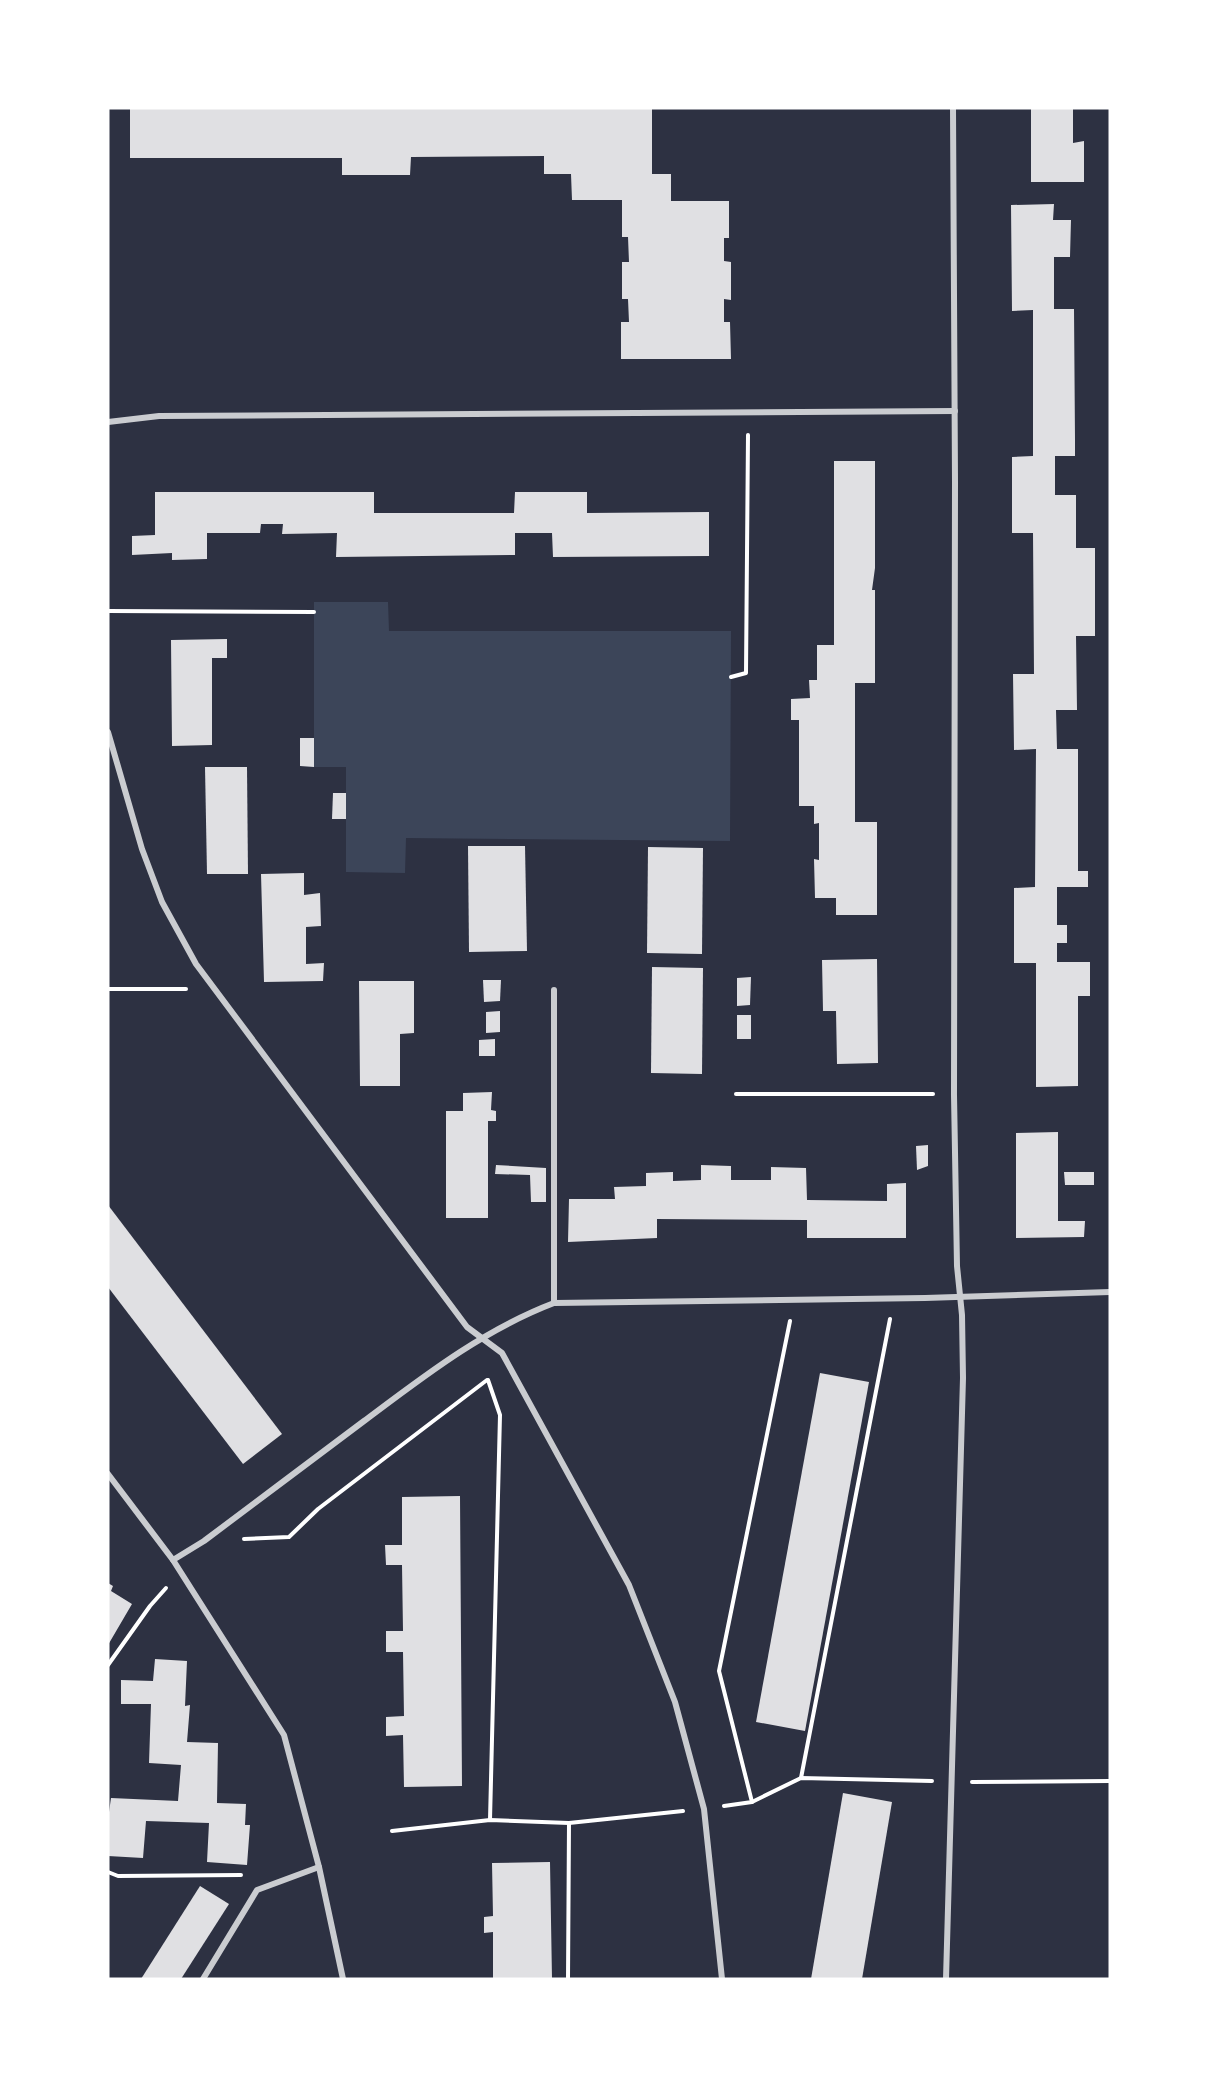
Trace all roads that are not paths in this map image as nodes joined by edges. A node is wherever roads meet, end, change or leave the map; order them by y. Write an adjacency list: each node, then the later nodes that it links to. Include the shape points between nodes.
1 (953, 108): 2 (street)
2 (955, 411): 3 (street, via 159,416); 7 (street, via 954,1095 956,1255)
3 (108, 422)
4 (108, 732): 9 (street, via 142,849 162,902 195,964 467,1327)
5 (554, 990): 8 (street)
6 (1110, 1292): 7 (street)
7 (961, 1296): 8 (street); 16 (street, via 963,1378)
8 (554, 1304): 9 (street)
9 (481, 1338): 11 (street); 15 (street, via 502,1353 629,1585 675,1702 704,1809)
10 (108, 1474): 11 (street)
11 (173, 1560): 12 (street, via 284,1735)
12 (319, 1866): 13 (street, via 257,1890); 14 (street)
13 (203, 1979)
14 (343, 1979)
15 (722, 1979)
16 (946, 1979)

